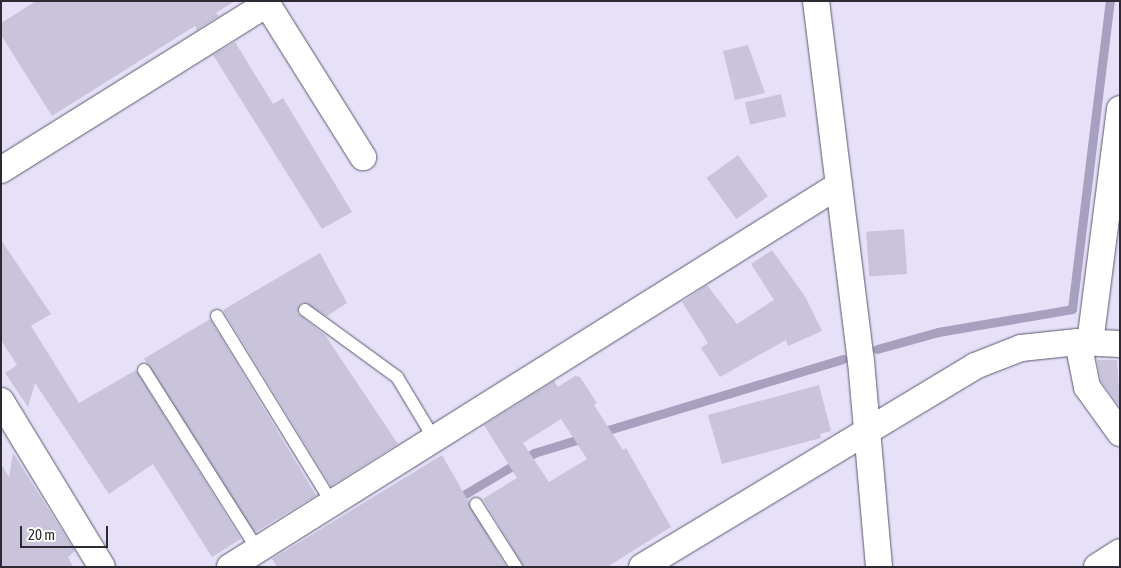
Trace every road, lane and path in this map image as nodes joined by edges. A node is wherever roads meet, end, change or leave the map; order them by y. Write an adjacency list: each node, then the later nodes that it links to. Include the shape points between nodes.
1 (816, 1): 5 (street)
2 (1120, 109): 8 (street)
3 (362, 157): 4 (street, via 267,4)
4 (1, 170)
5 (839, 185): 12 (street); 14 (street)
6 (305, 310): 14 (lane, via 397,377)
7 (217, 316): 15 (lane)
8 (1084, 343): 9 (street); 12 (street, via 1021,348 975,366); 13 (street, via 1087,388)
9 (1120, 344)
10 (144, 370): 17 (lane)
11 (1, 401): 20 (street)
12 (867, 432): 19 (street); 24 (street)
13 (1120, 433)
14 (435, 440): 15 (street)
15 (332, 503): 17 (street)
16 (476, 504): 22 (lane)
17 (258, 550): 21 (street)
18 (1120, 552): 25 (street)
19 (675, 559): 23 (street)
20 (102, 567)
21 (230, 567)
22 (516, 567)
23 (642, 567)
24 (879, 567)
25 (1097, 567)

